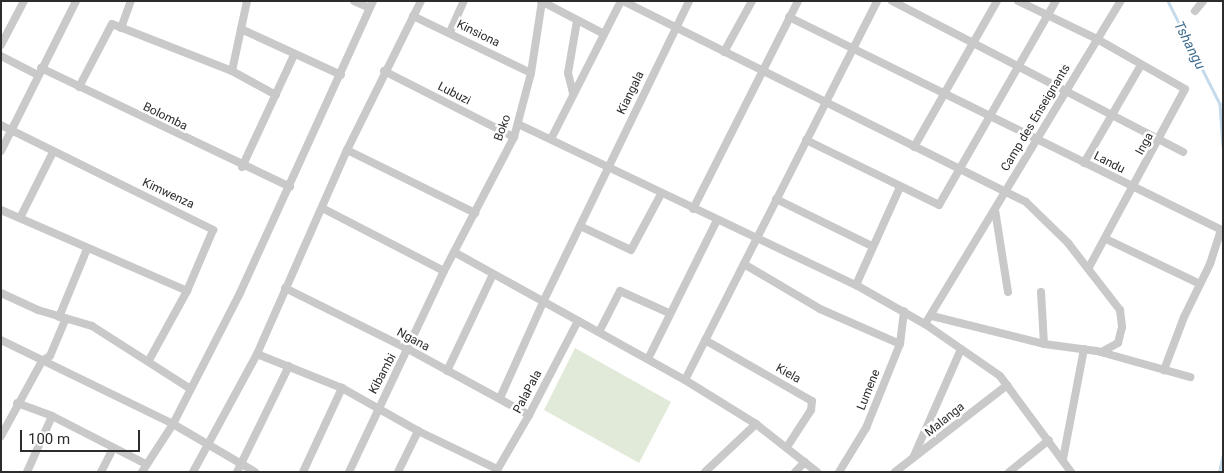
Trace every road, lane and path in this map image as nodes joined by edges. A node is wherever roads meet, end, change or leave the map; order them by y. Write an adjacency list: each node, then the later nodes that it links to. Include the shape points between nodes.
1 (24, 1): 33 (street)
2 (76, 1): 40 (street)
3 (131, 1): 26 (street)
4 (247, 1): 28 (street)
5 (354, 1): 20 (street)
6 (420, 1): 23 (street)
7 (464, 1): 29 (street)
8 (542, 1): 25 (street); 44 (street, Boko)
9 (622, 1): 27 (street); 30 (street)
10 (689, 1): 27 (street, Kiangala)
11 (752, 1): 35 (street)
12 (798, 1): 24 (street)
13 (877, 1): 34 (street)
14 (892, 1): 32 (street)
15 (997, 1): 32 (street)
16 (1018, 1): 22 (street)
17 (1056, 1): 22 (street)
18 (1121, 1): 31 (street)
19 (1203, 1): 21 (street)
20 (371, 4): 45 (street)
21 (1195, 11)
22 (1048, 15): 31 (street); 39 (street)
23 (413, 16): 29 (street, Kinsiona); 42 (street)
24 (789, 17): 34 (street, Landu); 43 (street)
25 (577, 21): 30 (street); 48 (street, via 568,73)
26 (121, 28): 41 (street); 46 (street, via 109,26)
27 (675, 28): 35 (street); 69 (street, Kiangala)
28 (241, 29): 36 (street); 41 (street)
29 (450, 32): 44 (street, Kinsiona)
30 (604, 34): 48 (street)
31 (1097, 39): 38 (street); 47 (street, Camp des Enseignants)
32 (973, 44): 39 (street); 49 (street)
33 (1, 45)
34 (852, 47): 49 (street, Landu); 51 (street)
35 (724, 52): 43 (street)
36 (294, 55): 45 (street); 50 (street)
37 (1, 56): 40 (street, Bolomba)
38 (1141, 64): 53 (street); 61 (street, Inga, via 1182,86 1184,94)
39 (1018, 65): 47 (street); 52 (street)
40 (39, 71): 46 (street, Bolomba); 56 (street)
41 (232, 71): 50 (street)
42 (384, 71): 57 (street, Lubuzi); 63 (street)
43 (761, 71): 51 (street); 78 (street)
44 (531, 73): 54 (street, Boko)
45 (341, 76): 71 (street)
46 (79, 87): 68 (street, Bolomba)
47 (1066, 91): 53 (street); 59 (street, Camp des Enseignants)
48 (573, 93): 58 (street)
49 (945, 94): 52 (street, Landu); 62 (street)
50 (276, 95): 68 (street)
51 (825, 104): 60 (street); 62 (street)
52 (990, 116): 59 (street, Landu); 70 (street)
53 (1113, 116): 61 (street); 67 (street)
54 (518, 124): 57 (street, Boko); 58 (street)
55 (1, 125): 56 (street, Kimwenza)
56 (11, 129): 64 (street); 65 (street, Kimwenza)
57 (514, 137): 81 (street, Boko)
58 (551, 138): 69 (street)
59 (1037, 138): 67 (street, Landu); 74 (street, Camp des Enseignants)
60 (806, 140): 72 (street); 76 (street)
61 (1159, 141): 66 (street); 73 (street, Inga)
62 (914, 147): 70 (street)
63 (347, 150): 77 (street); 81 (street)
64 (1, 151)
65 (53, 152): 82 (street); 97 (street, Kimwenza, via 213,230)
66 (1183, 152)
67 (1084, 163): 73 (street, Landu)
68 (242, 167): 71 (street, Bolomba)
69 (607, 167): 75 (street); 84 (street)
70 (958, 168): 72 (street, via 939,205); 74 (street)
71 (290, 187): 127 (street)
72 (900, 187): 87 (street)
73 (1133, 188): 86 (street, Inga); 94 (street, Landu, via 1218,228 1222,235)
74 (1005, 192): 80 (street, Camp des Enseignants); 91 (street, via 1026,202)
75 (661, 194): 78 (street); 84 (street, via 631,250)
76 (776, 199): 85 (street); 87 (street)
77 (322, 208): 92 (street); 96 (street)
78 (693, 209): 83 (street)
79 (1, 210): 82 (street)
80 (995, 210): 98 (street); 104 (street, Camp des Enseignants)
81 (475, 213): 89 (street, Boko)
82 (20, 218): 88 (street)
83 (716, 220): 85 (street); 103 (street)
84 (580, 226): 101 (street)
85 (757, 237): 90 (street); 95 (street)
86 (1106, 239): 91 (street, Inga); 94 (street)
87 (872, 246): 95 (street)
88 (87, 249): 97 (street); 105 (street)
89 (454, 252): 92 (street, Kibambi); 93 (street)
90 (744, 264): 110 (street); 111 (street, via 820,308)
91 (1089, 267): 116 (street, via 1120,310 1122,327 1118,342)
92 (444, 270): 115 (street, Kibambi)
93 (493, 274): 101 (street); 123 (street)
94 (1200, 284): 122 (street)
95 (856, 285): 102 (street)
96 (285, 288): 115 (street, Ngana); 117 (street)
97 (187, 291): 119 (street, Kimwenza)
98 (1008, 292)
99 (1041, 292): 112 (street)
100 (1, 293): 105 (street)
101 (544, 300): 106 (street); 129 (street)
102 (904, 311): 107 (street); 111 (street, Lumene)
103 (669, 313): 108 (street, via 620,291); 118 (street)
104 (932, 316): 107 (street, Camp des Enseignants); 112 (street)
105 (63, 318): 119 (street, via 92,326); 120 (street, via 50,356)
106 (578, 321): 108 (street); 132 (street, PalaPala)
107 (925, 324): 113 (street)
108 (599, 332): 118 (street)
109 (1, 340): 120 (street)
110 (705, 340): 125 (street); 140 (street, Kiela, via 812,401 811,410)
111 (900, 344): 159 (street, Lumene, via 866,428)
112 (1044, 344): 114 (street)
113 (961, 348): 126 (street); 142 (street)
114 (1084, 349): 116 (street); 143 (street)
115 (408, 350): 123 (street, Ngana); 131 (street, Kibambi)
116 (1101, 352): 122 (street)
117 (257, 354): 121 (street); 139 (street)
118 (648, 359): 125 (street)
119 (149, 360): 127 (street, via 166,375)
120 (42, 361): 130 (street); 134 (street)
121 (289, 366): 128 (street); 146 (street)
122 (1164, 370): 124 (street)
123 (447, 371): 129 (street, Ngana)
124 (1190, 376)
125 (685, 380): 135 (street)
126 (1007, 384): 138 (street); 142 (street, Malanga)
127 (189, 388): 134 (street)
128 (342, 388): 131 (street); 153 (street)
129 (500, 398): 132 (street, Ngana)
130 (18, 403): 133 (street); 137 (street)
131 (378, 407): 136 (street); 154 (street)
132 (530, 415): 147 (street, PalaPala)
133 (52, 416): 141 (street); 148 (street)
134 (173, 424): 139 (street); 145 (street)
135 (756, 424): 140 (street); 156 (street)
136 (418, 431): 147 (street); 155 (street)
137 (1, 436)
138 (1049, 440): 143 (street); 161 (street)
139 (206, 444): 146 (street); 151 (street)
140 (787, 447): 144 (street)
141 (113, 448): 145 (street); 149 (street)
142 (912, 459): 160 (street, Malanga)
143 (1063, 459): 162 (street)
144 (804, 462): 157 (street); 158 (street)
145 (146, 464): 150 (street)
146 (238, 468): 152 (street)
147 (497, 470)
148 (27, 472)
149 (101, 472)
150 (142, 472)
151 (193, 472)
152 (255, 472)
153 (303, 472)
154 (349, 472)
155 (398, 472)
156 (706, 472)
157 (795, 472)
158 (816, 472)
159 (839, 472)
160 (895, 472)
161 (1009, 472)
162 (1071, 472)

